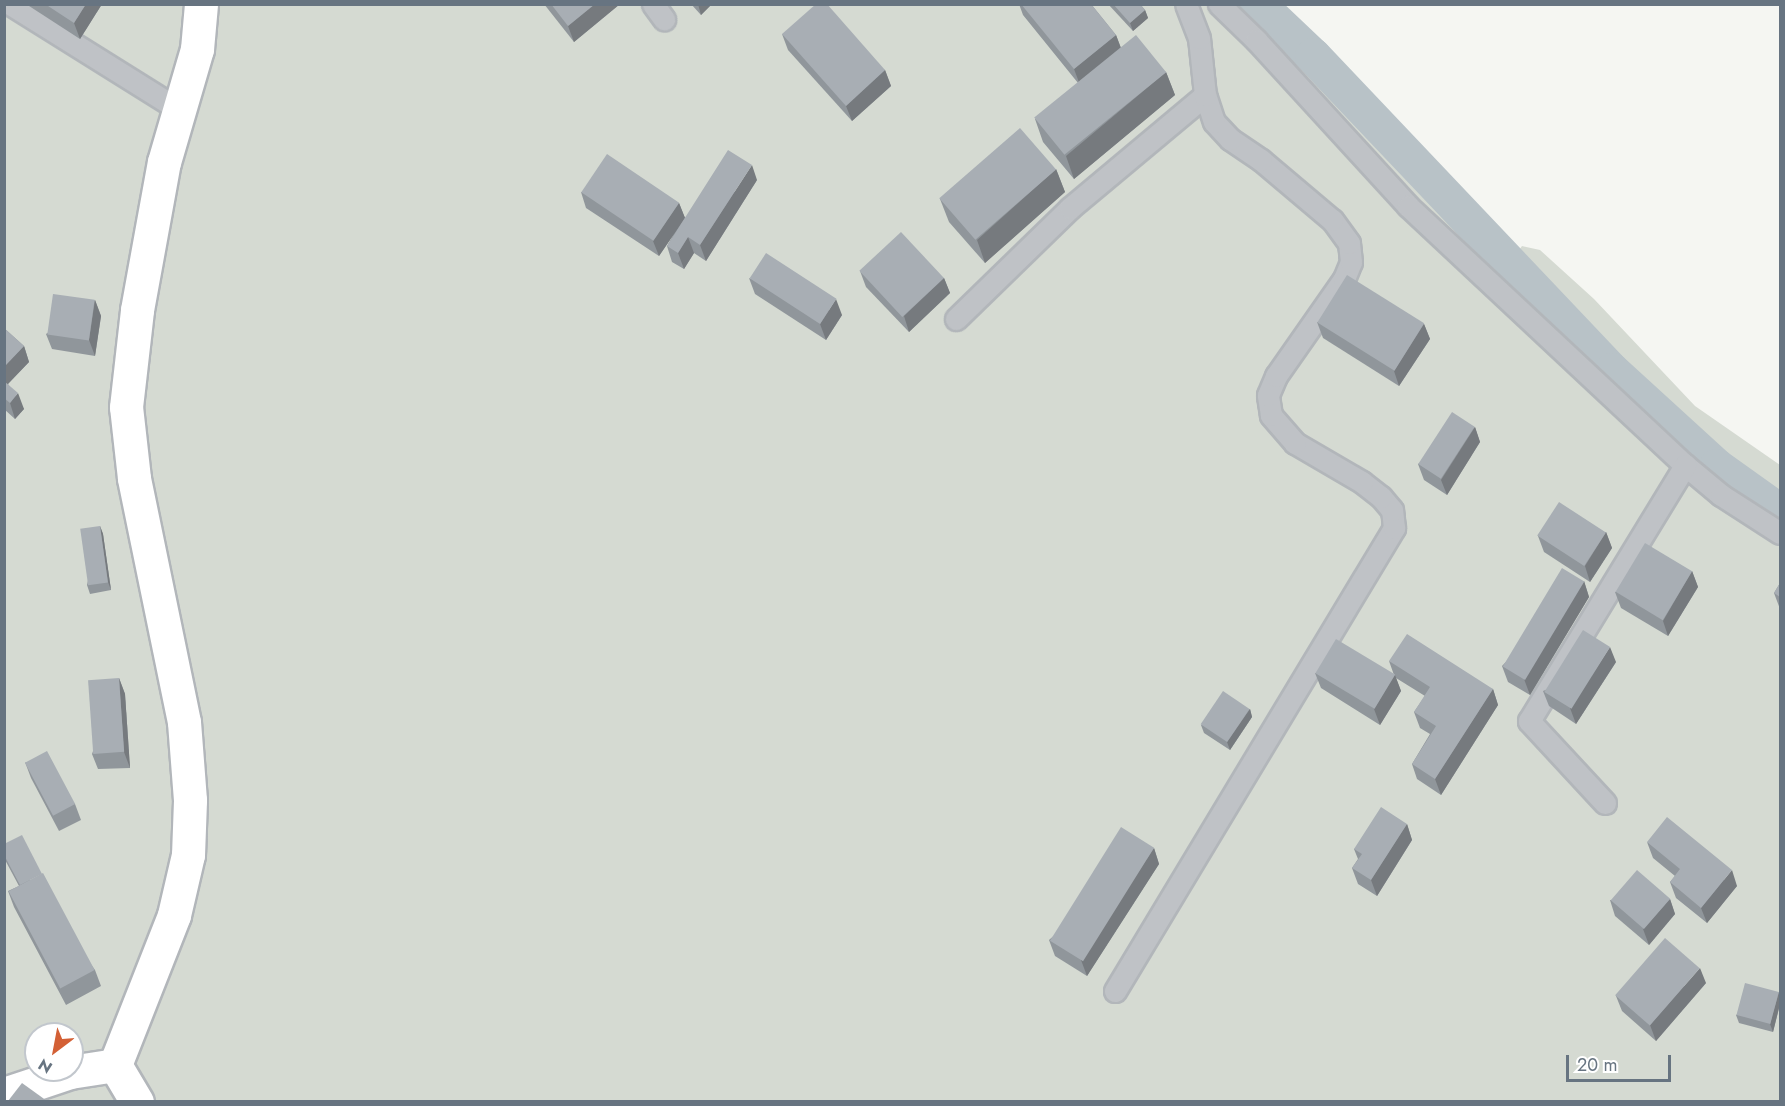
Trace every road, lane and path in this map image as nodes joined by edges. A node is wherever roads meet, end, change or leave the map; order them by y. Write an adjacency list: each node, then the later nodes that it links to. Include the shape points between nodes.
1 (10, 4): 6 (lane)
2 (201, 4): 6 (street, via 197,49)
3 (1186, 4): 5 (lane, via 1198,38)
4 (1219, 4): 8 (lane, via 1408,206)
5 (1205, 95): 7 (lane, via 1070,208); 11 (lane, via 1214,122 1332,220 1349,243 1352,262 1344,279 1276,376 1268,395 1270,415 1295,443 1381,496 1392,510 1394,528)
6 (181, 111): 12 (street, via 164,162 137,310 126,407 137,499 184,722 190,800 188,855 174,915)
7 (956, 319)
8 (1685, 465): 9 (lane, via 1721,495); 10 (lane, via 1529,721)
9 (1780, 533)
10 (1605, 803)
11 (1115, 991)
12 (115, 1065): 13 (street, via 70,1072); 14 (street)
13 (4, 1094)
14 (137, 1101)

